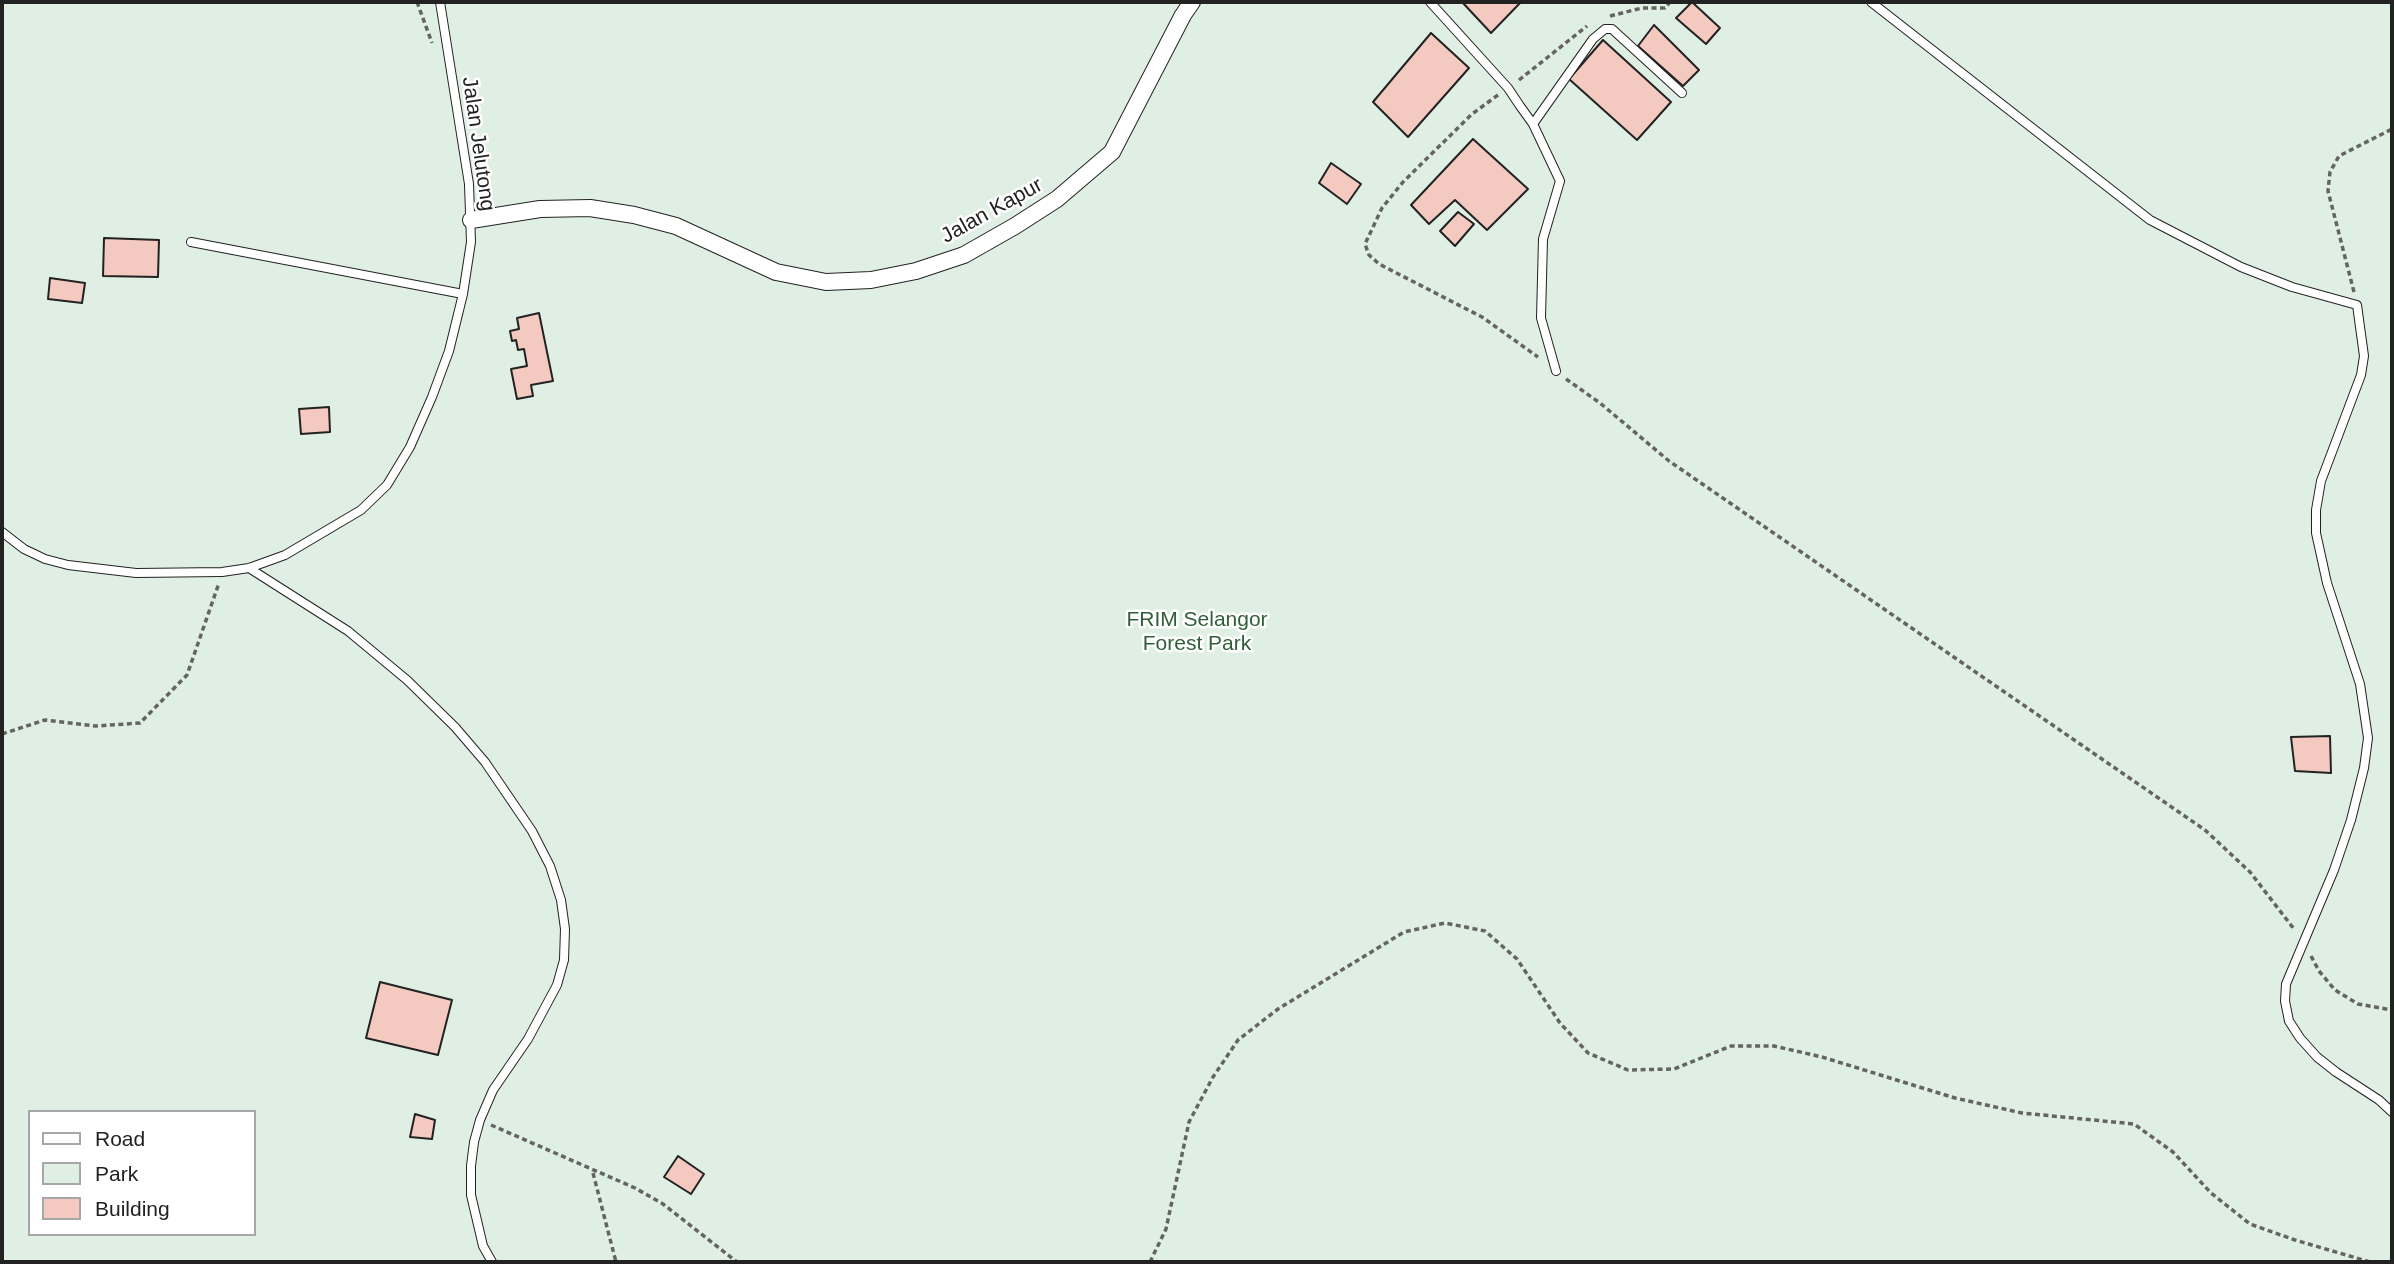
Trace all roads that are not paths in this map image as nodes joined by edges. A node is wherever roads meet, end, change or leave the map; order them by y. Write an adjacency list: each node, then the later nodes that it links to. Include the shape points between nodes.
1 (440, 2): 7 (lane, Jalan Jelutong)
2 (1192, 2): 7 (street, Jalan Kapur, via 1112,152 1015,226 964,255 916,271 871,281 826,282 776,272 676,226 590,208 540,209)
3 (1430, 2): 6 (lane, via 1508,88)
4 (1871, 2): 13 (lane, via 2150,220 2241,267 2357,305 2364,356 2361,375 2321,481 2316,533 2360,684 2368,738 2351,820 2286,984 2285,1001 2289,1021 2317,1057)
5 (1682, 93): 6 (lane, via 1612,29 1605,29 1593,39)
6 (1534, 124): 10 (lane, via 1560,181 1543,239 1541,318)
7 (471, 220): 9 (lane, Jalan Jelutong)
8 (191, 242): 9 (lane)
9 (463, 294): 12 (lane, Jalan Jelutong, via 432,397 387,485 361,510 328,531)
10 (1556, 371)
11 (2, 532): 12 (lane, Jalan Jelutong, via 24,549 68,565 136,573)
12 (249, 568): 14 (lane, via 348,631 407,680 485,762 550,866 561,900 564,960 557,985 528,1040 493,1090 480,1120 471,1166 471,1195 483,1246)
13 (2392, 1112)
14 (492, 1262)

